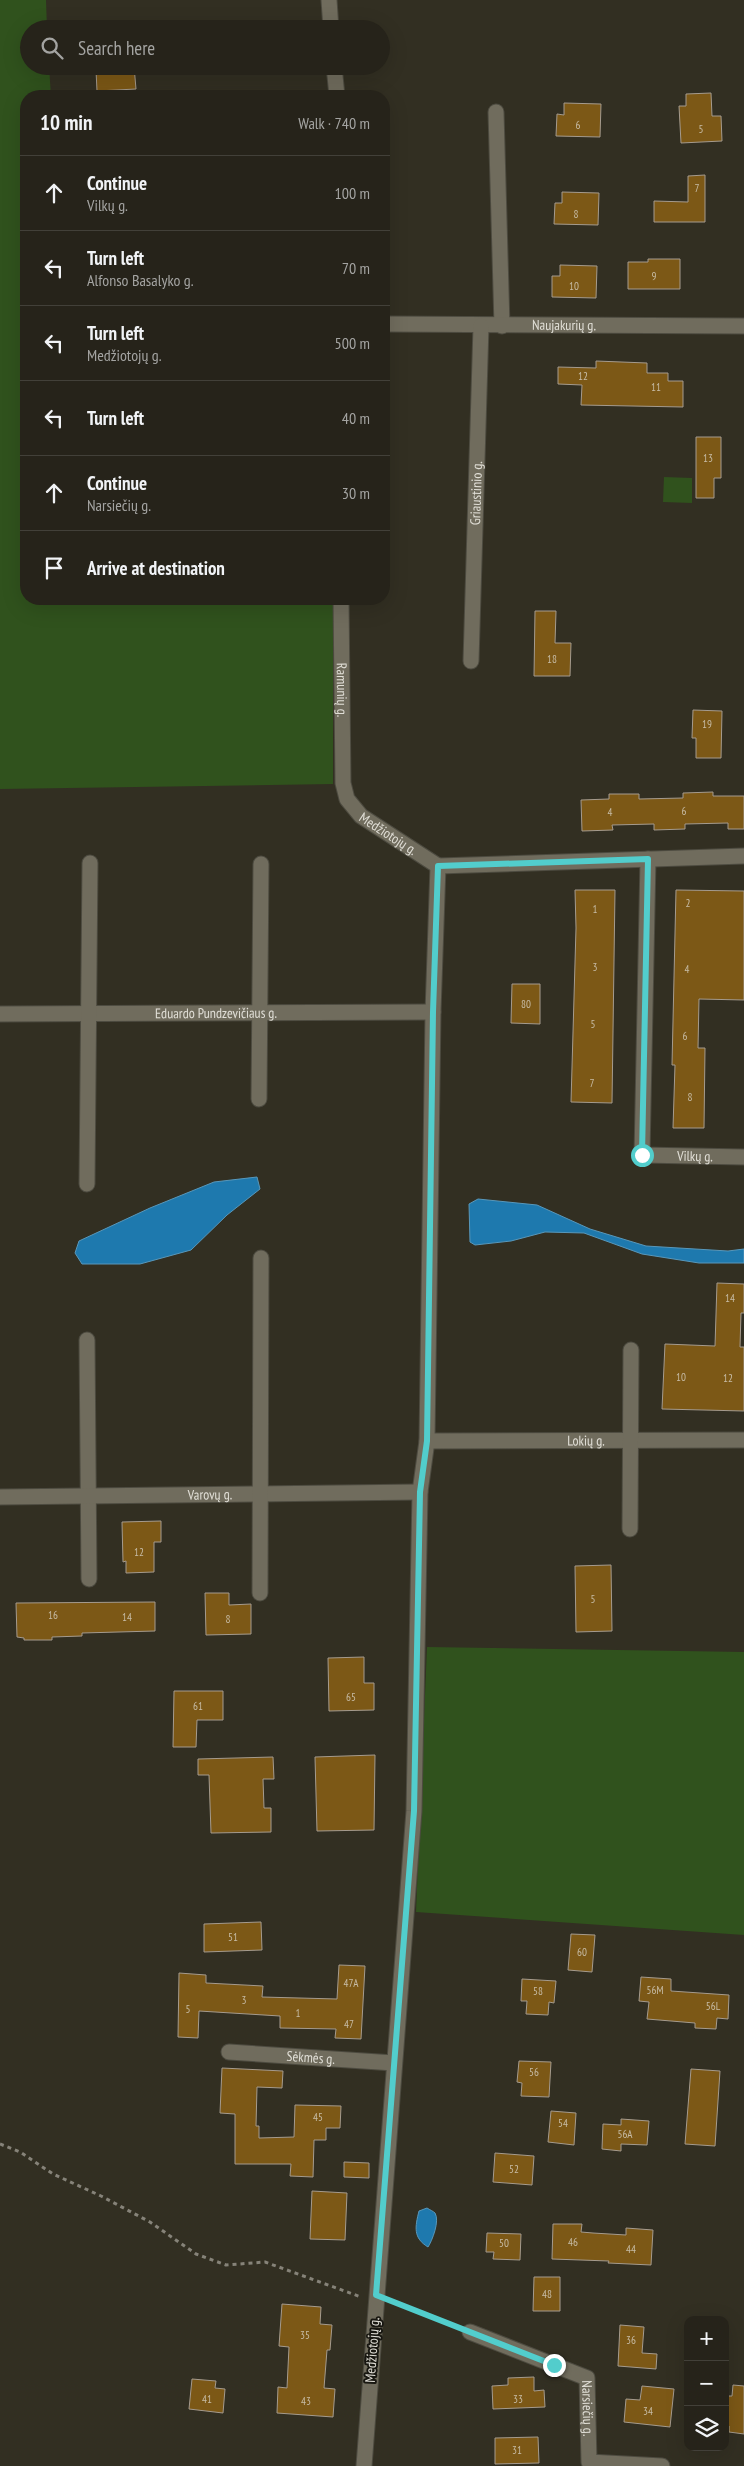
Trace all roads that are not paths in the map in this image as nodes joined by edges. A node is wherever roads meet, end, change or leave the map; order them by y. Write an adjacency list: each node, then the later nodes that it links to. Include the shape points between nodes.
1 (329, 0): 2 (street)
2 (330, 20)
3 (335, 75): 4 (street)
4 (336, 90)
5 (496, 112): 8 (street)
6 (390, 324): 7 (street, Naujakurių g.)
7 (480, 326): 8 (street, Naujakurių g.); 11 (street, Griaustinio g.)
8 (502, 326): 9 (street, Naujakurių g.)
9 (744, 326)
10 (341, 605): 12 (street, Ramunių g.)
11 (472, 661)
12 (342, 783): 17 (street, Medžiotojų g., via 348,800 361,816)
13 (744, 856): 14 (street)
14 (648, 859): 17 (street); 23 (street, Vilkų g., via 642,1155)
15 (90, 863): 21 (street)
16 (261, 864): 19 (street)
17 (438, 866): 18 (street, Medžiotojų g.)
18 (433, 1012): 19 (street, Eduardo Pundzevičiaus g.); 29 (street, Medžiotojų g.)
19 (260, 1013): 21 (street, Eduardo Pundzevičiaus g.); 22 (street)
20 (0, 1014): 21 (street, Eduardo Pundzevičiaus g.)
21 (89, 1014): 24 (street)
22 (259, 1099)
23 (744, 1157)
24 (87, 1184)
25 (261, 1258): 31 (street)
26 (87, 1340): 33 (street)
27 (631, 1350): 30 (street)
28 (744, 1440): 30 (street, Lokių g.)
29 (427, 1441): 30 (street, Lokių g.); 32 (street, Medžiotojų g.)
30 (631, 1441): 35 (street)
31 (261, 1492): 32 (street, Varovų g.); 33 (street, Varovų g.); 37 (street)
32 (420, 1492): 39 (street, Medžiotojų g., via 414,1811)
33 (88, 1494): 34 (street, Varovų g.); 36 (street)
34 (0, 1497)
35 (630, 1529)
36 (89, 1579)
37 (260, 1593)
38 (229, 2052): 39 (street, Sėkmės g.)
39 (394, 2063): 41 (street, Medžiotojų g.)
40 (470, 2332): 42 (street, Narsiečių g., via 586,2378 589,2462)
41 (364, 2466)
42 (662, 2466)

